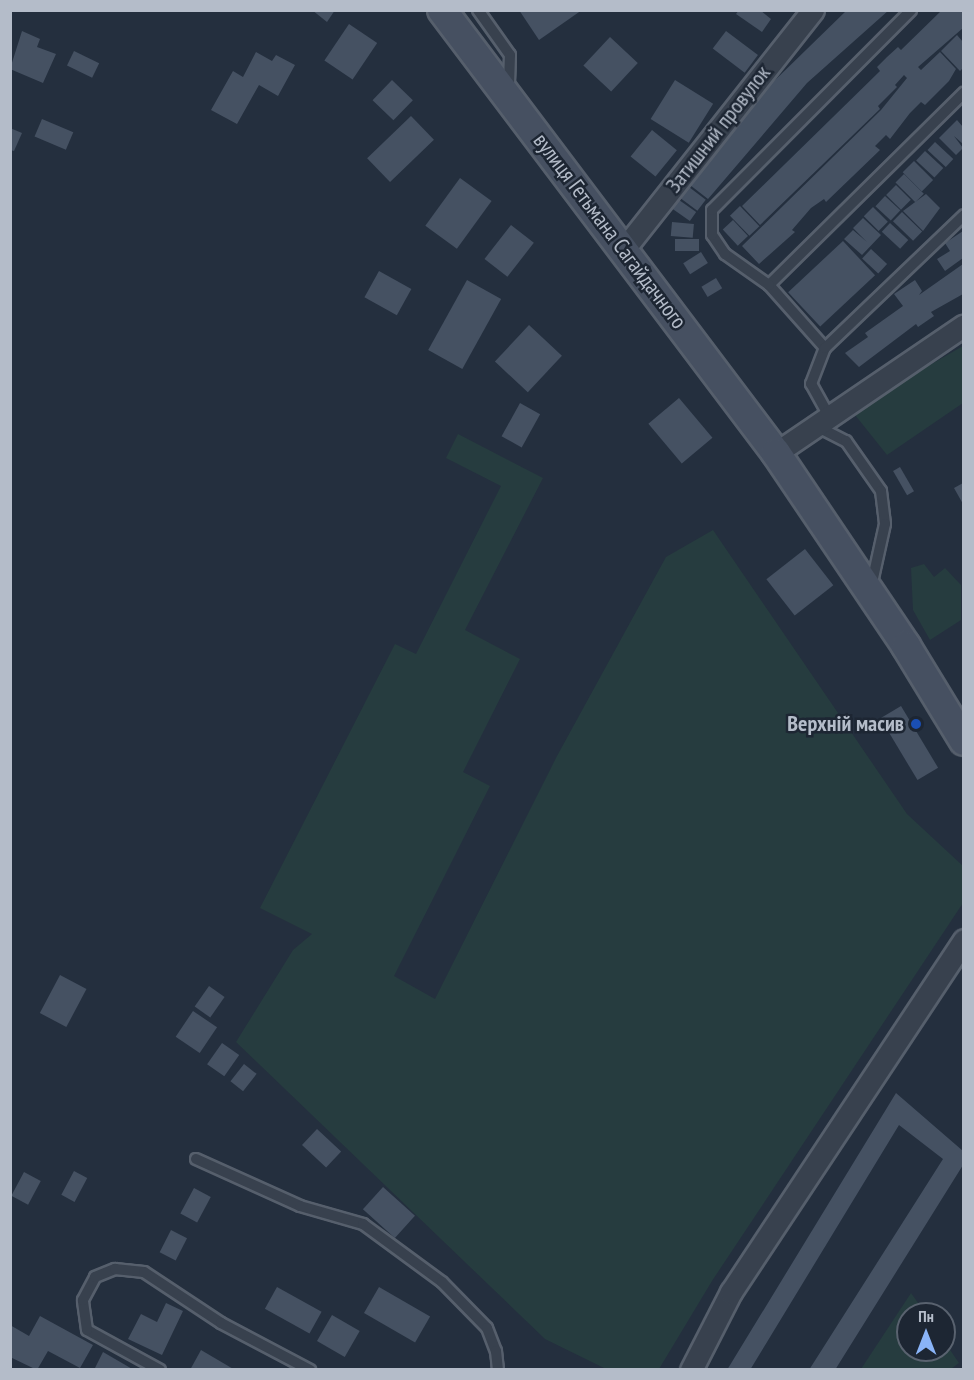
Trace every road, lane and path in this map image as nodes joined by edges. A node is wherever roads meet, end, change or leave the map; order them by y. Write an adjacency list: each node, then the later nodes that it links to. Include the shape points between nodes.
1 (442, 10): 6 (main road, вулиця Гетьмана Сагайдачного)
2 (478, 10): 6 (lane, via 510,55)
3 (813, 10): 8 (street, Затишний провулок)
4 (912, 10): 9 (lane, via 712,210 712,235 724,254)
5 (963, 93): 9 (lane)
6 (509, 98): 8 (main road, вулиця Гетьмана Сагайдачного)
7 (963, 215): 11 (lane)
8 (624, 249): 13 (main road, вулиця Гетьмана Сагайдачного)
9 (769, 285): 11 (lane)
10 (963, 325): 12 (street)
11 (825, 348): 12 (lane, via 812,384)
12 (823, 421): 13 (street); 14 (lane, via 846,441 881,491 885,524)
13 (776, 453): 14 (main road, вулиця Гетьмана Сагайдачного)
14 (870, 592): 15 (main road, вулиця Гетьмана Сагайдачного)
15 (963, 741)
16 (963, 939): 21 (street, via 731,1292)
17 (196, 1159): 20 (lane, via 300,1206 363,1224 441,1282 487,1328)
18 (160, 1370): 19 (lane, via 87,1330 83,1300 95,1277 115,1269 144,1272 221,1323)
19 (310, 1370)
20 (498, 1370)
21 (691, 1370)

